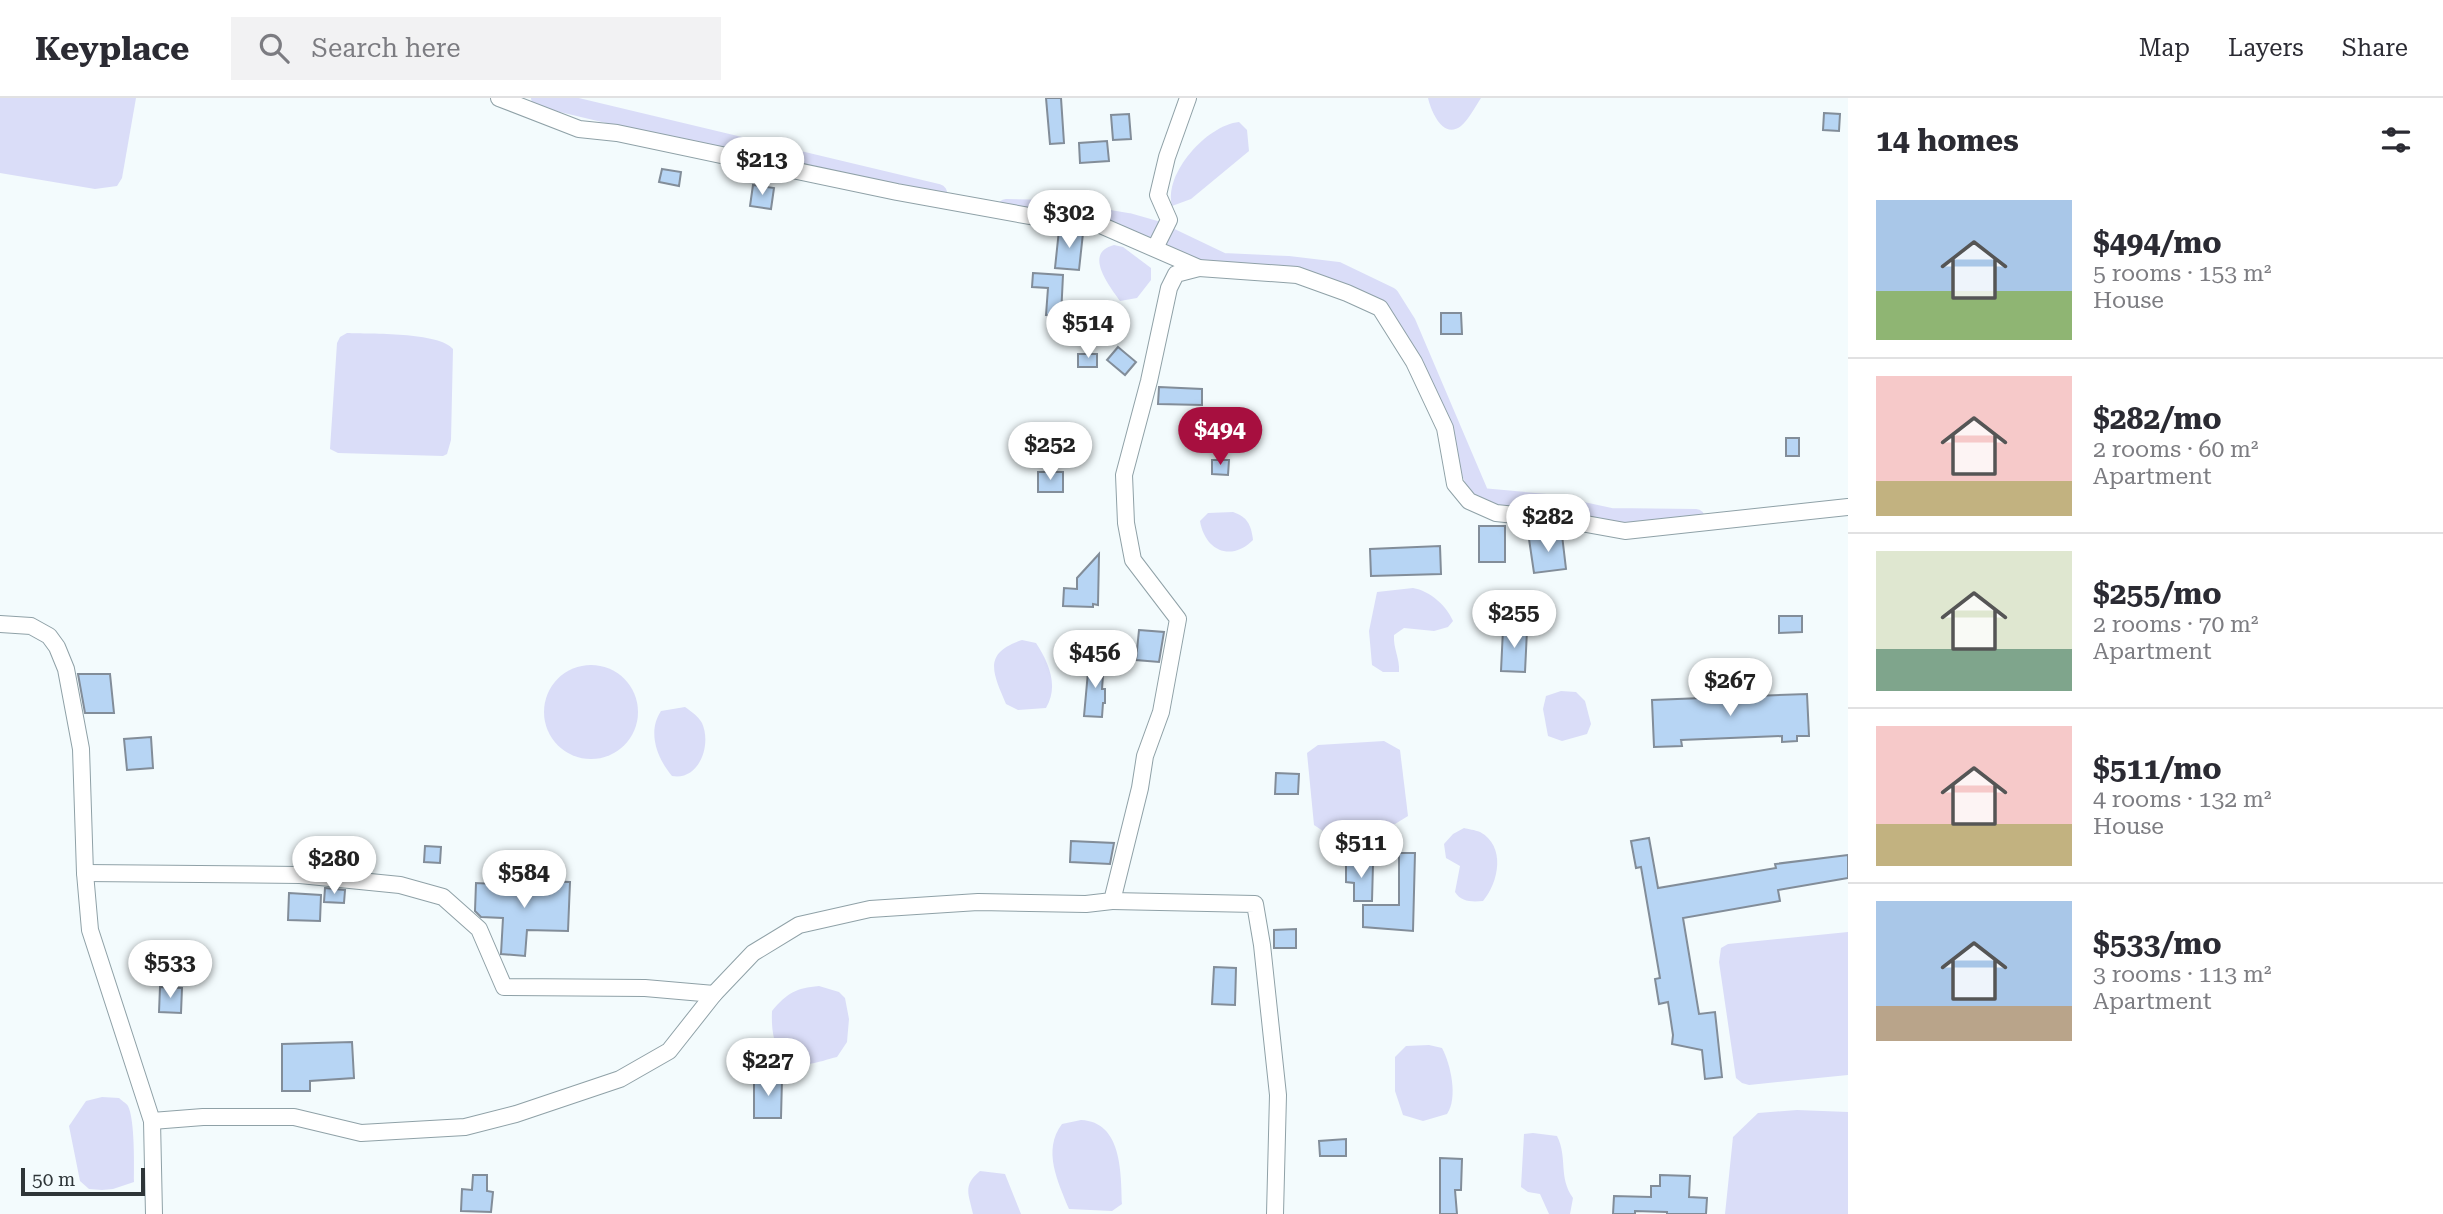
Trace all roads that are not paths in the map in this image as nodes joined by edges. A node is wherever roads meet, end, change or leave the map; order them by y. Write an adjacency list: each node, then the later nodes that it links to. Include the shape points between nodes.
1 (499, 98): 3 (street, via 579,129 617,132 1035,218 1098,224)
2 (1188, 98): 3 (street, via 1158,195 1168,220)
3 (1155, 248): 4 (street)
4 (1199, 268): 5 (street, via 1297,275 1380,308 1414,362 1445,428 1455,484 1469,501 1496,513 1625,531); 8 (street, via 1176,274 1169,288 1124,475 1133,561 1178,618 1161,712 1145,756)
5 (1848, 507)
6 (0, 624): 7 (street, via 32,626 49,636 66,669 81,749)
7 (85, 873): 9 (street, via 300,875 400,885 443,897 480,929 504,987 645,988); 10 (street, via 90,930)
8 (1112, 901): 9 (street, via 870,909 799,925 754,953); 12 (street, via 1255,904 1278,1095)
9 (713, 995): 10 (street, via 669,1051 620,1079 465,1127 361,1133 294,1117)
10 (152, 1121): 11 (street)
11 (154, 1214)
12 (1275, 1214)

